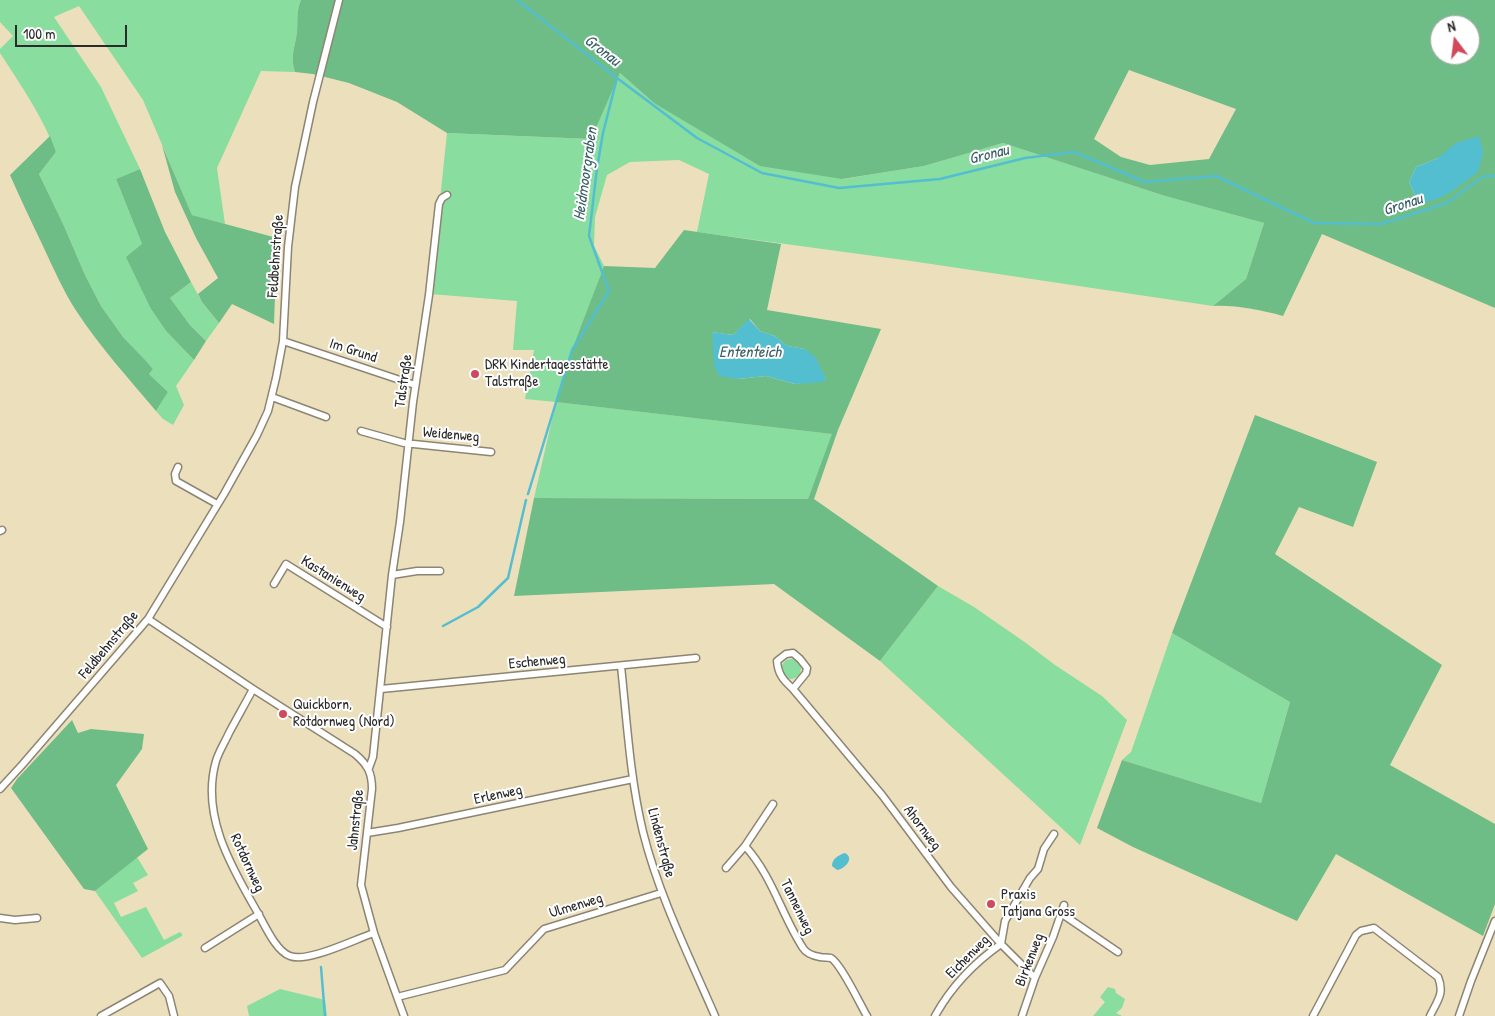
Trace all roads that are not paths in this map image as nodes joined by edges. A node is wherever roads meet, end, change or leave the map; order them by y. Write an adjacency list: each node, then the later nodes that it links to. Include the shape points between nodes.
1 (339, 0): 3 (street, Feldbehnstraße, via 295,187 290,218)
2 (447, 195): 4 (street, Talstraße, via 439,204)
3 (283, 341): 4 (street, Im Grund); 5 (street, Feldbehnstraße)
4 (416, 385): 8 (street, Talstraße)
5 (272, 397): 6 (street); 11 (street, Feldbehnstraße, via 257,434)
6 (326, 417)
7 (361, 431): 8 (street, Weidenweg)
8 (409, 444): 9 (street, Weidenweg); 13 (street, Talstraße)
9 (491, 452)
10 (178, 467): 11 (street, via 176,481)
11 (217, 504): 15 (street, Feldbehnstraße)
12 (440, 571): 13 (street)
13 (392, 575): 16 (street, Talstraße)
14 (274, 584): 16 (street, Kastanienweg, via 286,564)
15 (148, 619): 19 (street, Jahnstraße); 24 (street, Feldbehnstraße)
16 (387, 628): 20 (street, Talstraße)
17 (696, 658): 18 (street, Eschenweg)
18 (621, 666): 20 (street, Eschenweg); 23 (street, Lindenstraße)
19 (252, 689): 22 (street, Jahnstraße, via 356,754); 32 (street, Rotdornweg, via 221,748 212,784 214,817 224,850)
20 (381, 689): 22 (street, Talstraße)
21 (793, 689): 21 (street, Ahornweg, via 807,668 793,653 777,660 782,679); 38 (street, Ahornweg, via 882,795 951,887)
22 (369, 768): 26 (street, Jahnstraße, via 372,789)
23 (633, 779): 26 (street, Erlenweg); 30 (street, Lindenstraße, via 643,832)
24 (0, 788)
25 (772, 804): 28 (street)
26 (366, 833): 37 (street, Jahnstraße, via 361,885)
27 (1054, 834): 38 (street, Eichenweg, via 1044,849 1038,869 1006,920)
28 (745, 846): 29 (street); 47 (street, Tannenweg, via 771,883 805,951 830,958 838,965)
29 (726, 868)
30 (661, 893): 42 (street, Ulmenweg, via 544,929 505,970); 46 (street, Lindenstraße)
31 (1064, 905): 33 (street, Birkenweg)
32 (258, 914): 37 (street, Rotdornweg, via 277,946 298,958); 39 (street)
33 (1062, 914): 40 (street); 41 (street, Birkenweg)
34 (0, 918): 35 (street)
35 (37, 918)
36 (1495, 921): 52 (street)
37 (374, 933): 42 (street, Jahnstraße)
38 (1001, 944): 41 (street, Ahornweg); 48 (street, Eichenweg, via 969,969)
39 (204, 948)
40 (1118, 952)
41 (1035, 978): 49 (street, Birkenweg)
42 (397, 997): 45 (street, Jahnstraße)
43 (101, 1016): 44 (street, via 160,983 169,996)
44 (174, 1016)
45 (404, 1016)
46 (715, 1016)
47 (867, 1016)
48 (935, 1016)
49 (1022, 1016)
50 (1313, 1016): 51 (street, via 1356,935 1361,930 1374,928 1438,977 1442,992)
51 (1430, 1016)
52 (1459, 1016)

